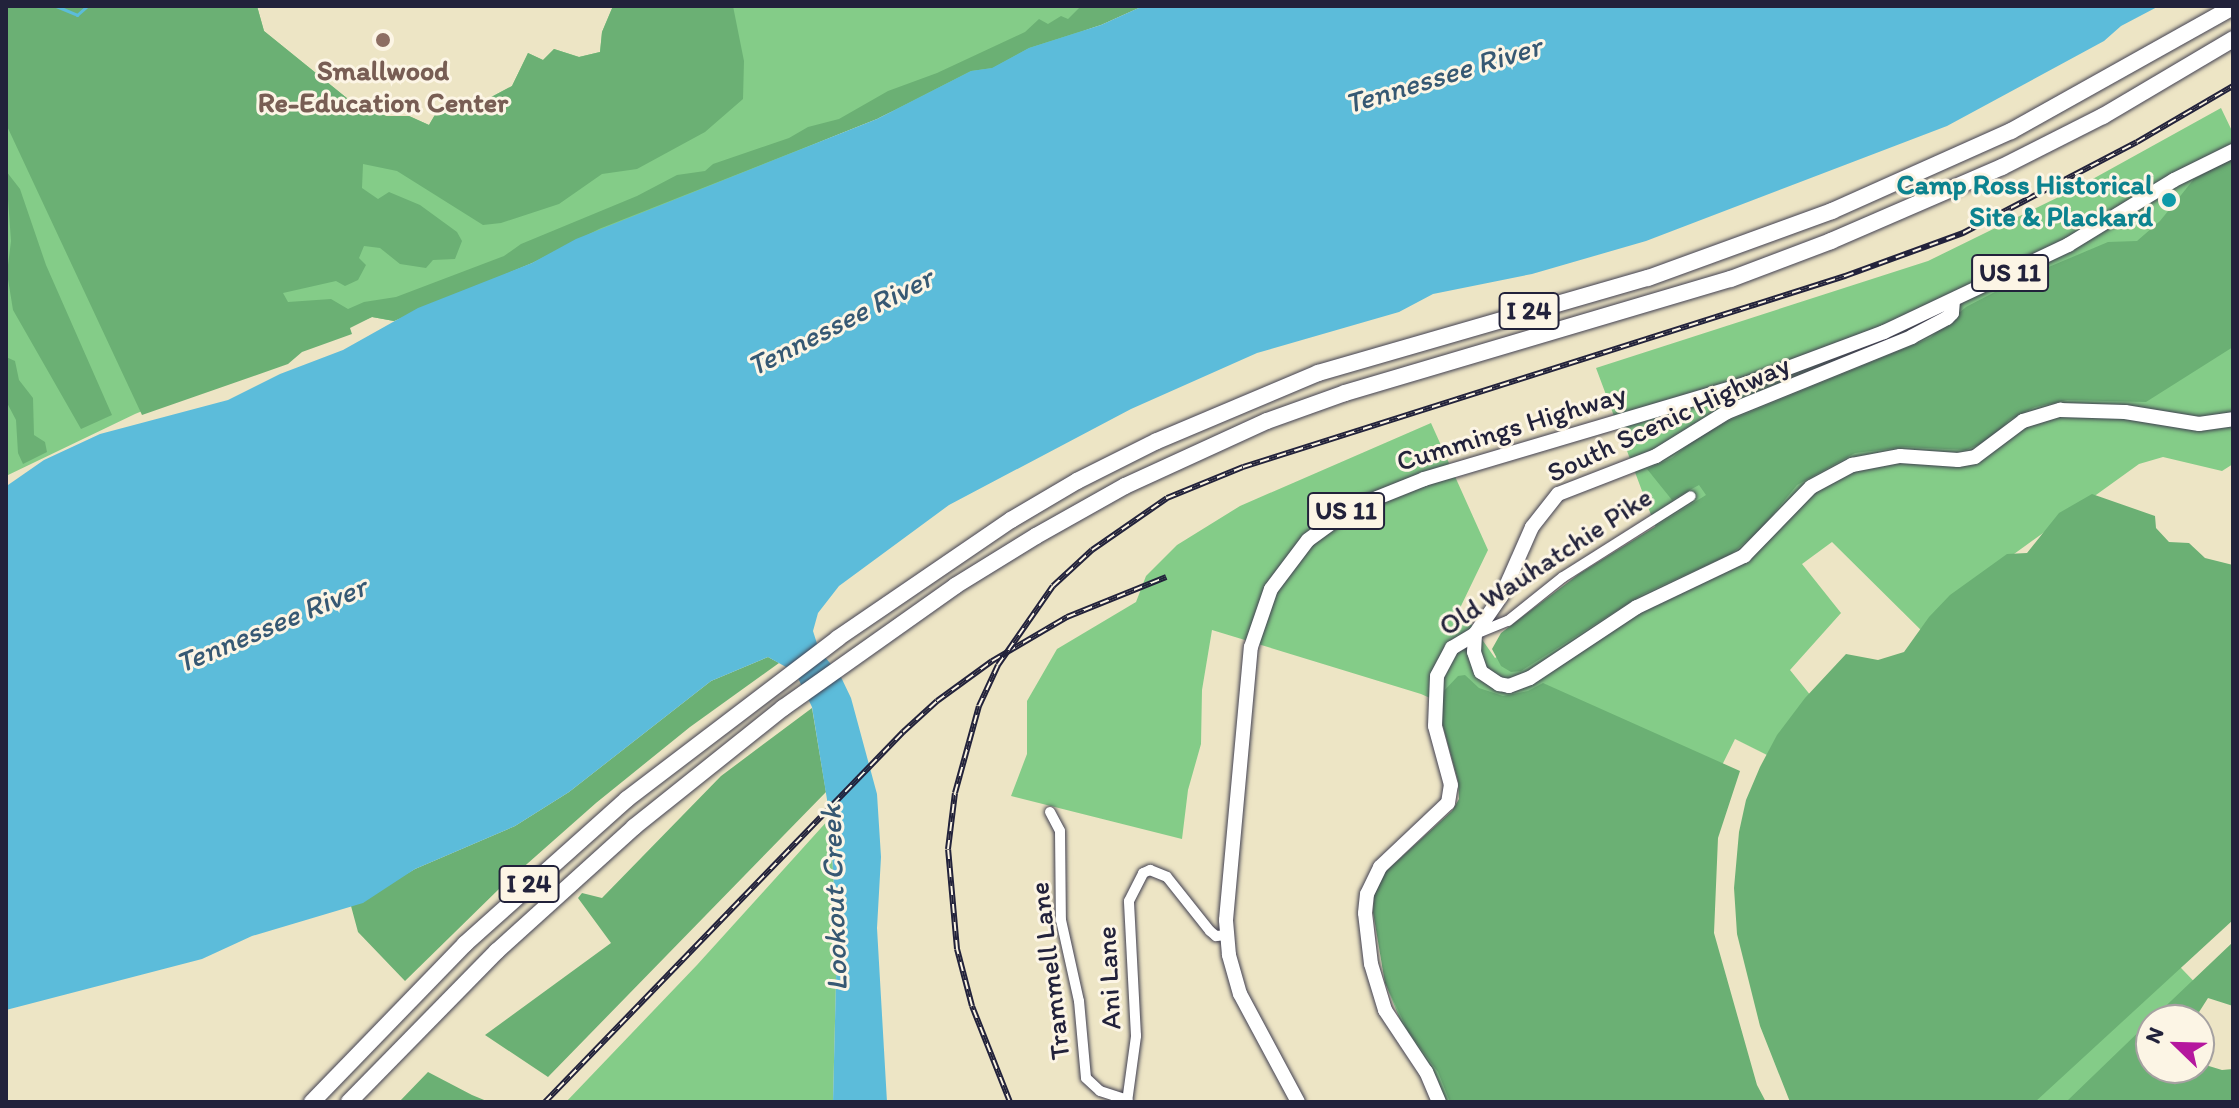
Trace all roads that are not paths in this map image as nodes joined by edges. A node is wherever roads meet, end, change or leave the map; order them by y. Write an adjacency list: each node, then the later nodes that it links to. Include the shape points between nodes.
1 (2233, 7): 11 (highway, I 24, via 2024,124 1920,175 1648,278 1318,373 1157,441 1011,520 838,638 627,799 425,983)
2 (2233, 39): 12 (highway, I 24, via 2053,141 1937,197 1831,241 1628,312 1345,393 1204,448 1036,536 783,708 669,798 435,1011)
3 (2233, 151): 4 (main road, Cummings Highway / US 11, via 2174,180 2068,245)
4 (1953, 301): 7 (main road, South Scenic Highway, via 1947,318 1912,337 1727,412 1656,456 1558,494 1532,527 1502,595); 9 (main road, Cummings Highway / US 11, via 1758,380 1371,498 1308,540 1271,589 1251,647)
5 (2233, 419): 7 (main road, via 2199,424 2125,412 2060,410 2023,421 1975,457 1865,460 1811,487 1744,556 1637,607 1520,683 1499,684 1481,672)
6 (1691, 496): 7 (street, Old Wauhatchie Pike, via 1563,577 1508,621)
7 (1475, 634): 14 (main road, Old Wauhatchie Pike, via 1446,654 1435,686 1435,726 1451,785 1448,803 1380,867 1365,913 1371,964 1385,1010)
8 (1050, 812): 10 (street, Trammell Lane, via 1060,831 1061,920 1079,1001 1086,1078 1100,1091)
9 (1228, 935): 10 (street, Ani Lane, via 1210,931 1167,877 1150,870 1143,873 1129,901 1136,1036); 13 (main road, Cummings Highway / US 11, via 1240,994)
10 (1127, 1101)
11 (312, 1102)
12 (349, 1102)
13 (1298, 1102)
14 (1439, 1102)

